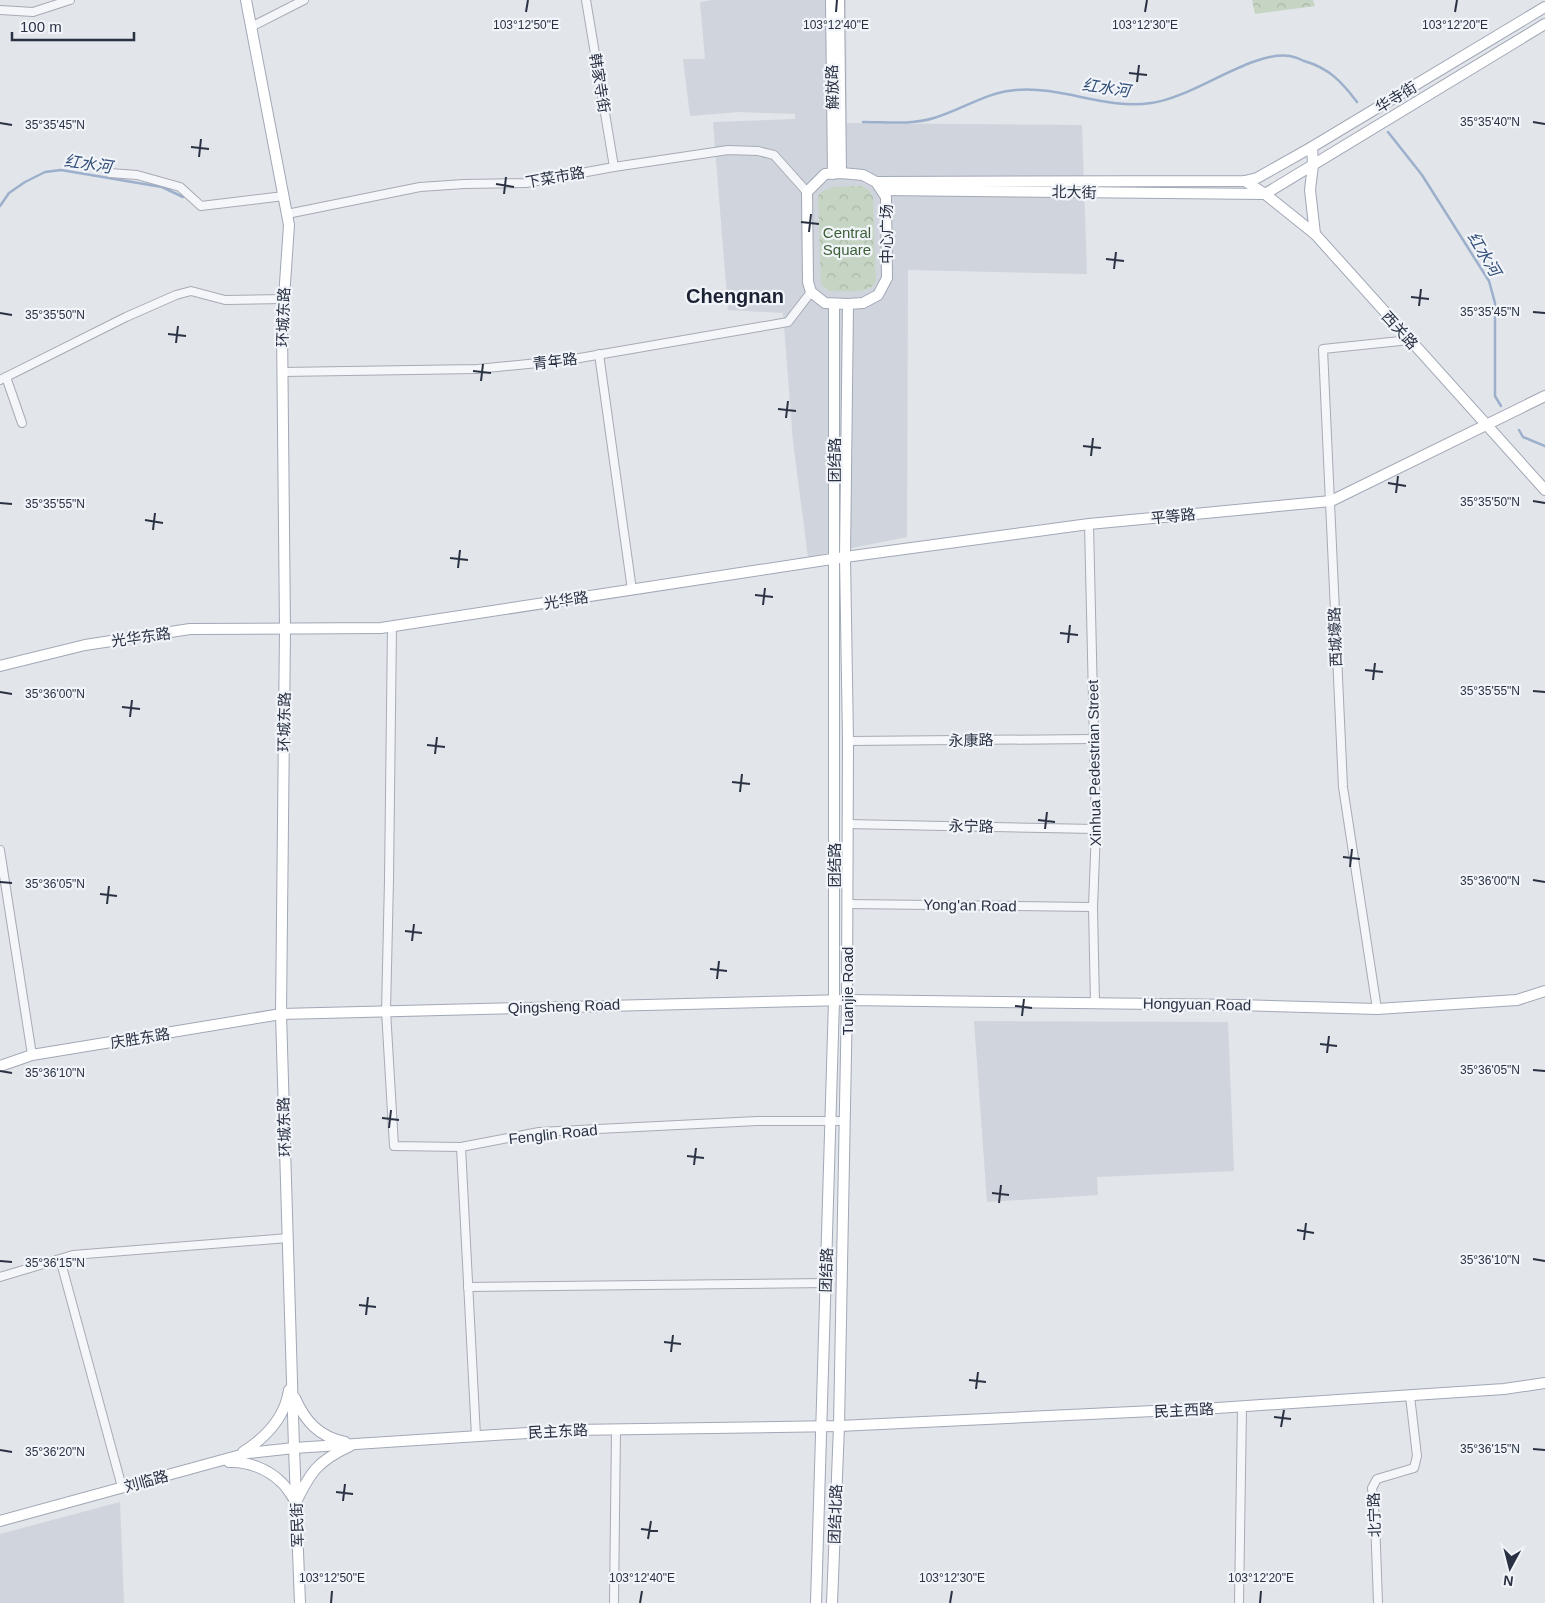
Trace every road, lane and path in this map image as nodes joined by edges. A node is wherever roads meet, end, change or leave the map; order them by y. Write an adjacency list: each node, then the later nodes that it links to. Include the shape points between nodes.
1 (70, 0): 8 (street, via 33,12)
2 (246, 0): 10 (main road, 环城东路)
3 (304, 0): 10 (street)
4 (586, 0): 13 (street, 韩家寺街)
5 (831, 0): 15 (main road, 解放路)
6 (839, 0): 15 (main road, 解放路)
7 (1545, 7): 11 (main road, 华寺街)
8 (0, 10)
9 (1545, 24): 12 (main road, 华寺街)
10 (251, 27): 20 (main road, 环城东路)
11 (1312, 147): 12 (main road); 16 (main road, 华寺街, via 1258,178)
12 (1313, 165): 19 (main road, 华寺街); 22 (main road, via 1310,190)
13 (614, 166): 18 (street, 下菜市路, via 728,150 758,150 774,155); 21 (street, 下菜市路, via 526,183 420,187)
14 (110, 173): 20 (street, via 137,175 180,187 201,206)
15 (837, 173): 17 (main road, 中心广场, via 864,175); 18 (main road, via 825,174)
16 (1245, 181): 17 (main road, 北大街); 19 (main road, 西关路)
17 (879, 186): 19 (main road, 北大街); 25 (main road, 中心广场, via 886,197 886,278 878,295 863,303)
18 (807, 192): 23 (main road, via 808,282)
19 (1265, 194): 22 (main road, 西关路)
20 (284, 196): 21 (main road, 环城东路)
21 (287, 214): 24 (main road, 环城东路)
22 (1315, 234): 27 (main road, 西关路)
23 (811, 292): 26 (main road, via 825,303); 28 (street, 青年路, via 788,322)
24 (284, 300): 29 (main road, 环城东路); 30 (street, via 226,300 192,291 184,293 126,317)
25 (848, 304): 26 (main road, 中心广场); 37 (main road, 团结路)
26 (834, 305): 37 (main road, 团结路)
27 (1410, 340): 33 (main road, 西关路); 35 (street, 西城壕路, via 1323,349)
28 (599, 354): 29 (street, 青年路, via 477,370); 38 (street)
29 (282, 372): 40 (main road, 环城东路)
30 (3, 378): 32 (street)
31 (1545, 396): 33 (main road, 平等路)
32 (22, 423)
33 (1485, 425): 34 (main road, 西关路); 35 (main road, 平等路)
34 (1545, 490)
35 (1331, 500): 36 (main road, 平等路); 53 (street, 西城壕路, via 1343,787)
36 (1089, 524): 37 (main road, 平等路); 42 (street, Xinhua Pedestrian Street)
37 (840, 558): 38 (main road, 光华路); 43 (main road, Tuanjie Road); 50 (main road, 团结路)
38 (632, 590): 39 (main road, 光华路)
39 (392, 626): 40 (main road, 光华路); 54 (street)
40 (285, 629): 41 (main road, 光华东路, via 190,630 84,645); 55 (main road, 环城东路)
41 (0, 666)
42 (1094, 739): 43 (street, 永康路); 45 (street, Xinhua Pedestrian Street)
43 (848, 741): 44 (main road, Tuanjie Road)
44 (847, 824): 45 (street, 永宁路); 47 (main road, Tuanjie Road)
45 (1096, 829): 48 (street, Xinhua Pedestrian Street)
46 (0, 850): 56 (street)
47 (847, 904): 48 (street, Yong'an Road); 51 (main road, Tuanjie Road)
48 (1093, 907): 52 (street, Xinhua Pedestrian Street)
49 (1545, 991): 53 (main road, Hongyuan Road, via 1517,1000)
50 (834, 1000): 51 (main road, Qingsheng Road); 54 (main road, Qingsheng Road); 58 (main road, 团结路)
51 (847, 1000): 52 (main road, Hongyuan Road); 59 (main road, Tuanjie Road)
52 (1095, 1003): 53 (main road, Hongyuan Road)
53 (1376, 1009)
54 (386, 1012): 55 (main road, Qingsheng Road); 60 (street, Fenglin Road, via 394,1146)
55 (281, 1014): 56 (main road, 庆胜东路); 61 (main road, 环城东路)
56 (32, 1055): 57 (main road, 庆胜东路)
57 (0, 1066)
58 (831, 1121): 59 (street, Fenglin Road); 60 (street, Fenglin Road, via 757,1121 539,1132); 64 (main road, 团结路)
59 (846, 1121): 71 (main road, Tuanjie Road)
60 (461, 1147): 65 (street)
61 (288, 1238): 62 (street, via 72,1255); 66 (main road, 环城东路)
62 (60, 1259): 63 (street); 77 (street)
63 (0, 1277)
64 (826, 1283): 65 (street); 70 (main road, 团结路)
65 (468, 1288): 73 (street)
66 (292, 1372): 74 (main road, via 293,1393 301,1413 315,1429 334,1440); 75 (main road, 环城东路); 76 (main road, via 288,1397 272,1428 239,1455)
67 (1545, 1383): 68 (main road, 民主西路, via 1504,1390)
68 (1410, 1396): 69 (main road, 民主西路); 85 (street, 北宁路, via 1417,1456 1414,1468 1377,1480 1372,1488)
69 (1242, 1407): 71 (main road, 民主西路); 84 (street)
70 (822, 1426): 71 (main road, 民主西路); 72 (main road, 民主东路); 82 (main road, 团结北路)
71 (839, 1426): 83 (main road, 团结北路)
72 (616, 1429): 73 (main road, 民主东路); 81 (street)
73 (476, 1436): 74 (main road, 民主东路)
74 (356, 1444): 75 (main road, 民主东路); 78 (main road, via 329,1456 309,1476)
75 (294, 1448): 76 (main road, 刘临路, via 248,1453); 78 (main road, 军民街)
76 (214, 1463): 77 (main road, 刘临路); 78 (main road, via 238,1462 262,1468 282,1482)
77 (122, 1487): 79 (main road, 刘临路)
78 (296, 1502): 80 (main road, 军民街)
79 (0, 1521)
80 (300, 1603)
81 (614, 1603)
82 (816, 1603)
83 (832, 1603)
84 (1239, 1603)
85 (1378, 1603)

